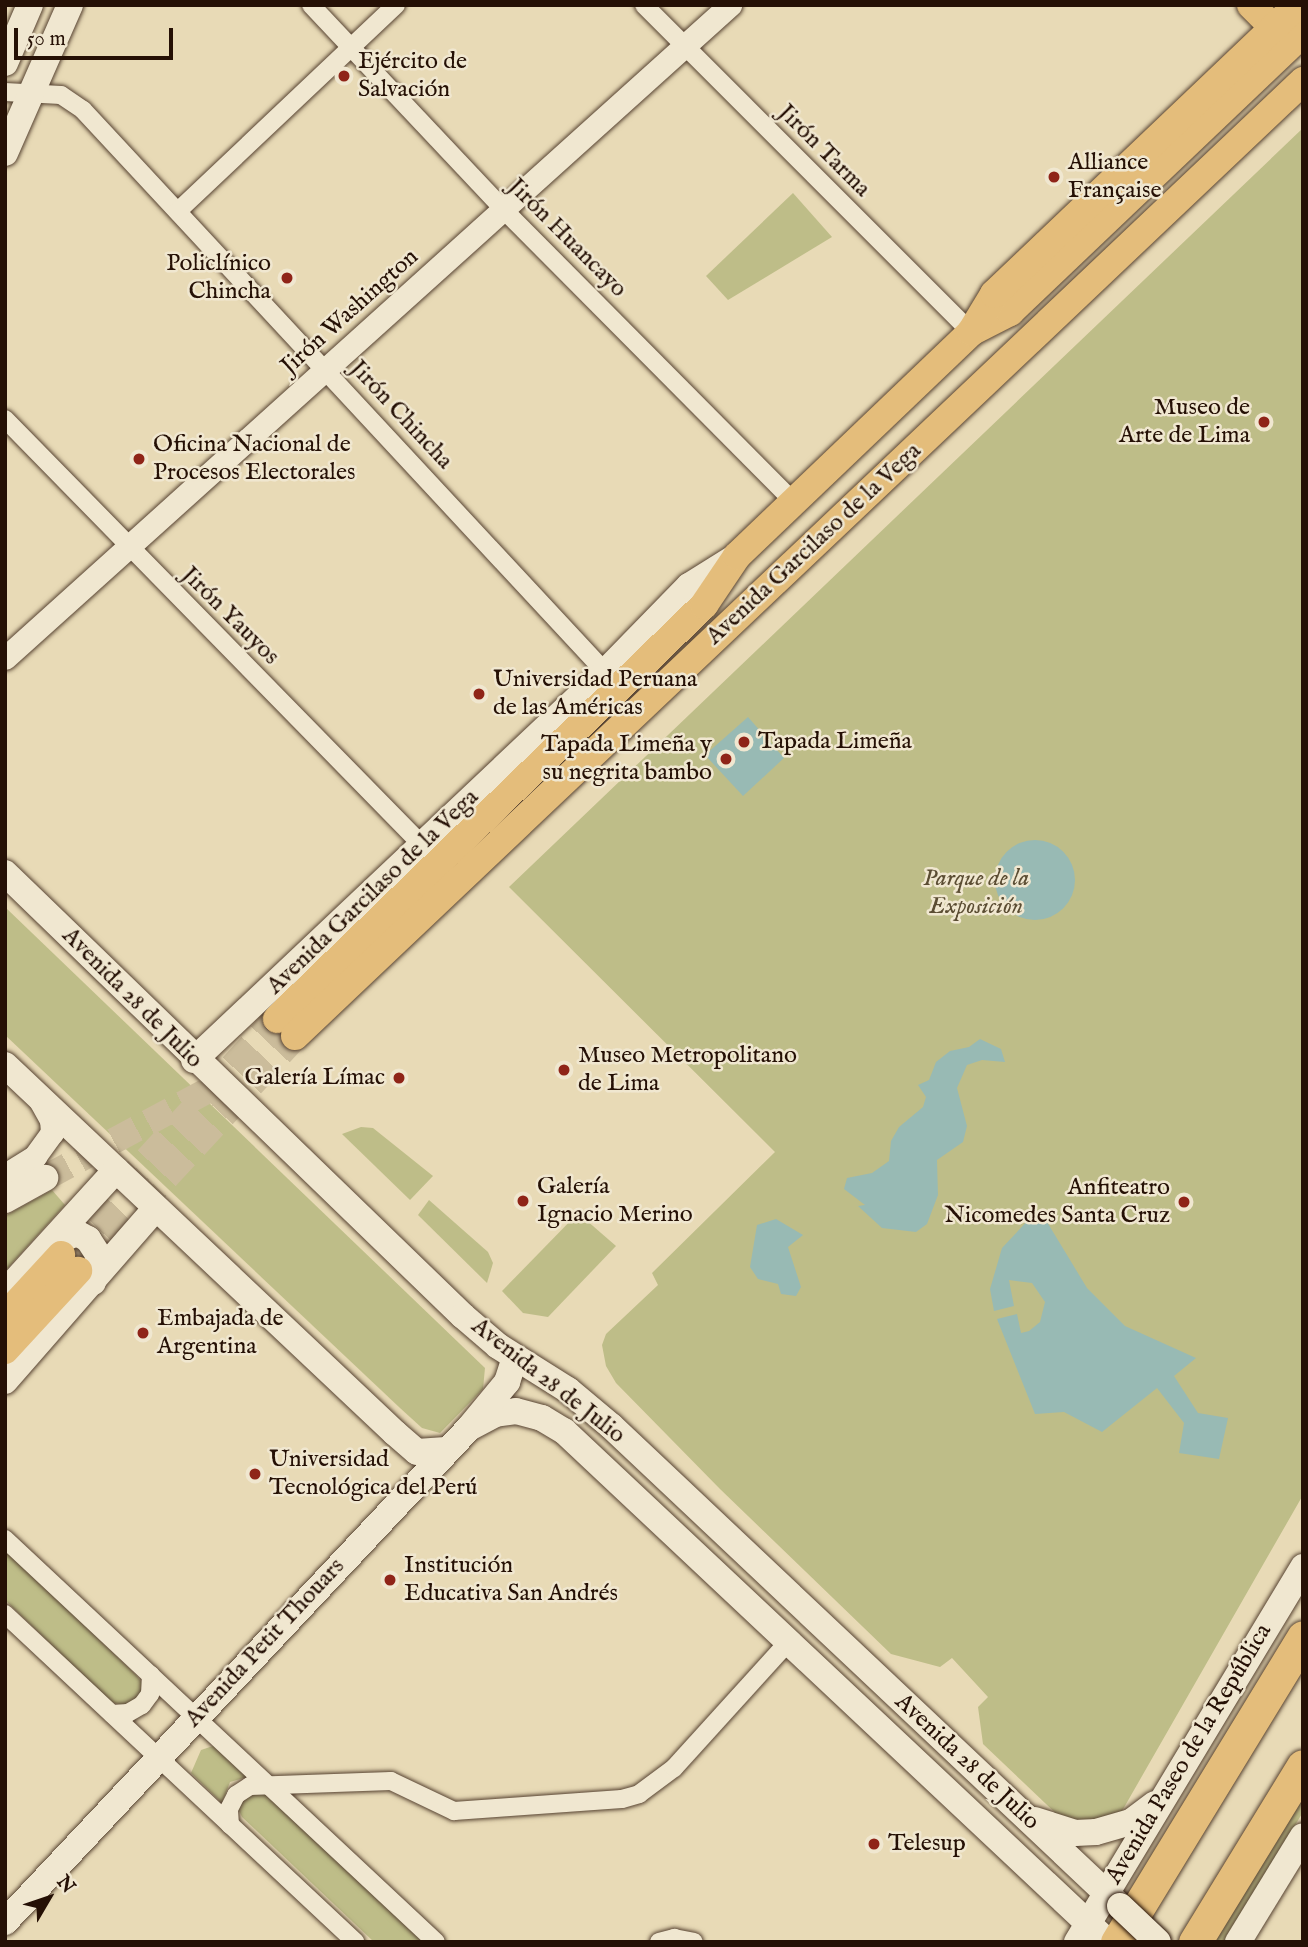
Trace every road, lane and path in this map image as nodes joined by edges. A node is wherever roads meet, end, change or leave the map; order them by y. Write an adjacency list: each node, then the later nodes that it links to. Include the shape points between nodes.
1 (30, 5): 12 (main road)
2 (69, 5): 14 (main road)
3 (311, 5): 10 (street, Jirón Huancayo)
4 (396, 5): 10 (street)
5 (644, 5): 11 (street, Jirón Tarma)
6 (730, 5): 11 (street, Jirón Washington)
7 (1251, 5): 9 (main road)
8 (1298, 5): 9 (main road, Avenida Garcilaso de la Vega)
9 (1293, 40): 19 (main road, Avenida Garcilaso de la Vega, via 1010,312)
10 (352, 47): 17 (street, Jirón Huancayo); 18 (street)
11 (684, 47): 17 (street, Jirón Washington); 19 (street, Jirón Tarma)
12 (5, 63)
13 (1303, 81): 24 (main road, Avenida Garcilaso de la Vega, via 286,1028 704,605)
14 (32, 91): 15 (street, Jirón Chincha); 16 (main road); 18 (street, Jirón Chincha, via 61,95 83,110)
15 (5, 92)
16 (5, 153)
17 (503, 209): 20 (street, Jirón Washington); 22 (street, Jirón Huancayo)
18 (178, 211): 20 (street, Jirón Chincha)
19 (971, 332): 22 (main road, Avenida Garcilaso de la Vega)
20 (325, 369): 23 (street, Jirón Washington); 26 (street, Jirón Chincha)
21 (5, 419): 23 (street, Jirón Yauyos)
22 (793, 501): 24 (main road, Avenida Garcilaso de la Vega)
23 (128, 548): 25 (street, Jirón Washington); 27 (street, Jirón Yauyos)
24 (737, 556): 26 (main road, Avenida Garcilaso de la Vega, via 689,586)
25 (5, 658)
26 (605, 672): 27 (main road, Avenida Garcilaso de la Vega)
27 (422, 845): 29 (main road, Avenida Garcilaso de la Vega)
28 (5, 873): 29 (main road, Avenida 28 de Julio)
29 (194, 1060): 41 (main road, Avenida 28 de Julio, via 463,1316)
30 (5, 1065): 31 (main road)
31 (38, 1096): 32 (main road); 33 (street, via 51,1120 51,1133 35,1156)
32 (116, 1170): 36 (main road); 37 (main road)
33 (5, 1175)
34 (45, 1178): 35 (main road)
35 (5, 1200)
36 (155, 1209): 37 (main road); 44 (main road, via 404,1442 424,1453)
37 (68, 1265): 38 (main road); 39 (main road); 40 (main road); 42 (main road)
38 (5, 1292)
39 (5, 1316)
40 (5, 1350)
41 (515, 1358): 43 (main road, Avenida Petit Thouars, via 508,1382); 57 (main road, Avenida 28 de Julio, via 568,1390 611,1426)
42 (5, 1381)
43 (469, 1428): 44 (main road, Avenida Petit Thouars); 49 (main road, Avenida 28 de Julio, via 508,1411 525,1412 552,1423)
44 (446, 1450): 52 (main road, Avenida Petit Thouars)
45 (5, 1539): 50 (street)
46 (1303, 1567): 56 (main road, Avenida Paseo de la República)
47 (5, 1614): 51 (street)
48 (1303, 1637): 62 (highway)
49 (789, 1642): 55 (street, via 674,1768 655,1785 622,1799 454,1811 391,1781); 62 (main road, Avenida 28 de Julio)
50 (151, 1675): 51 (street, via 149,1694 142,1705 128,1713); 52 (street)
51 (111, 1714): 53 (street)
52 (195, 1717): 53 (main road, Avenida Petit Thouars); 55 (street)
53 (160, 1759): 58 (street); 61 (main road, Avenida Petit Thouars)
54 (1303, 1766): 68 (highway)
55 (267, 1787): 58 (street, via 250,1786 236,1795 229,1809); 64 (street)
56 (1161, 1798): 57 (main road, via 1131,1822 1096,1832 1054,1828); 60 (main road, Avenida Paseo de la República)
57 (1016, 1808): 60 (main road, Avenida 28 de Julio)
58 (230, 1825): 63 (street)
59 (1303, 1836): 69 (main road)
60 (1113, 1899): 62 (main road, Avenida Paseo de la República); 67 (main road, Avenida 28 de Julio, bridge)
61 (5, 1922)
62 (1098, 1937)
63 (355, 1942)
64 (436, 1942)
65 (659, 1942): 66 (street, via 674,1938)
66 (694, 1942)
67 (1158, 1942)
68 (1195, 1942)
69 (1238, 1942)

